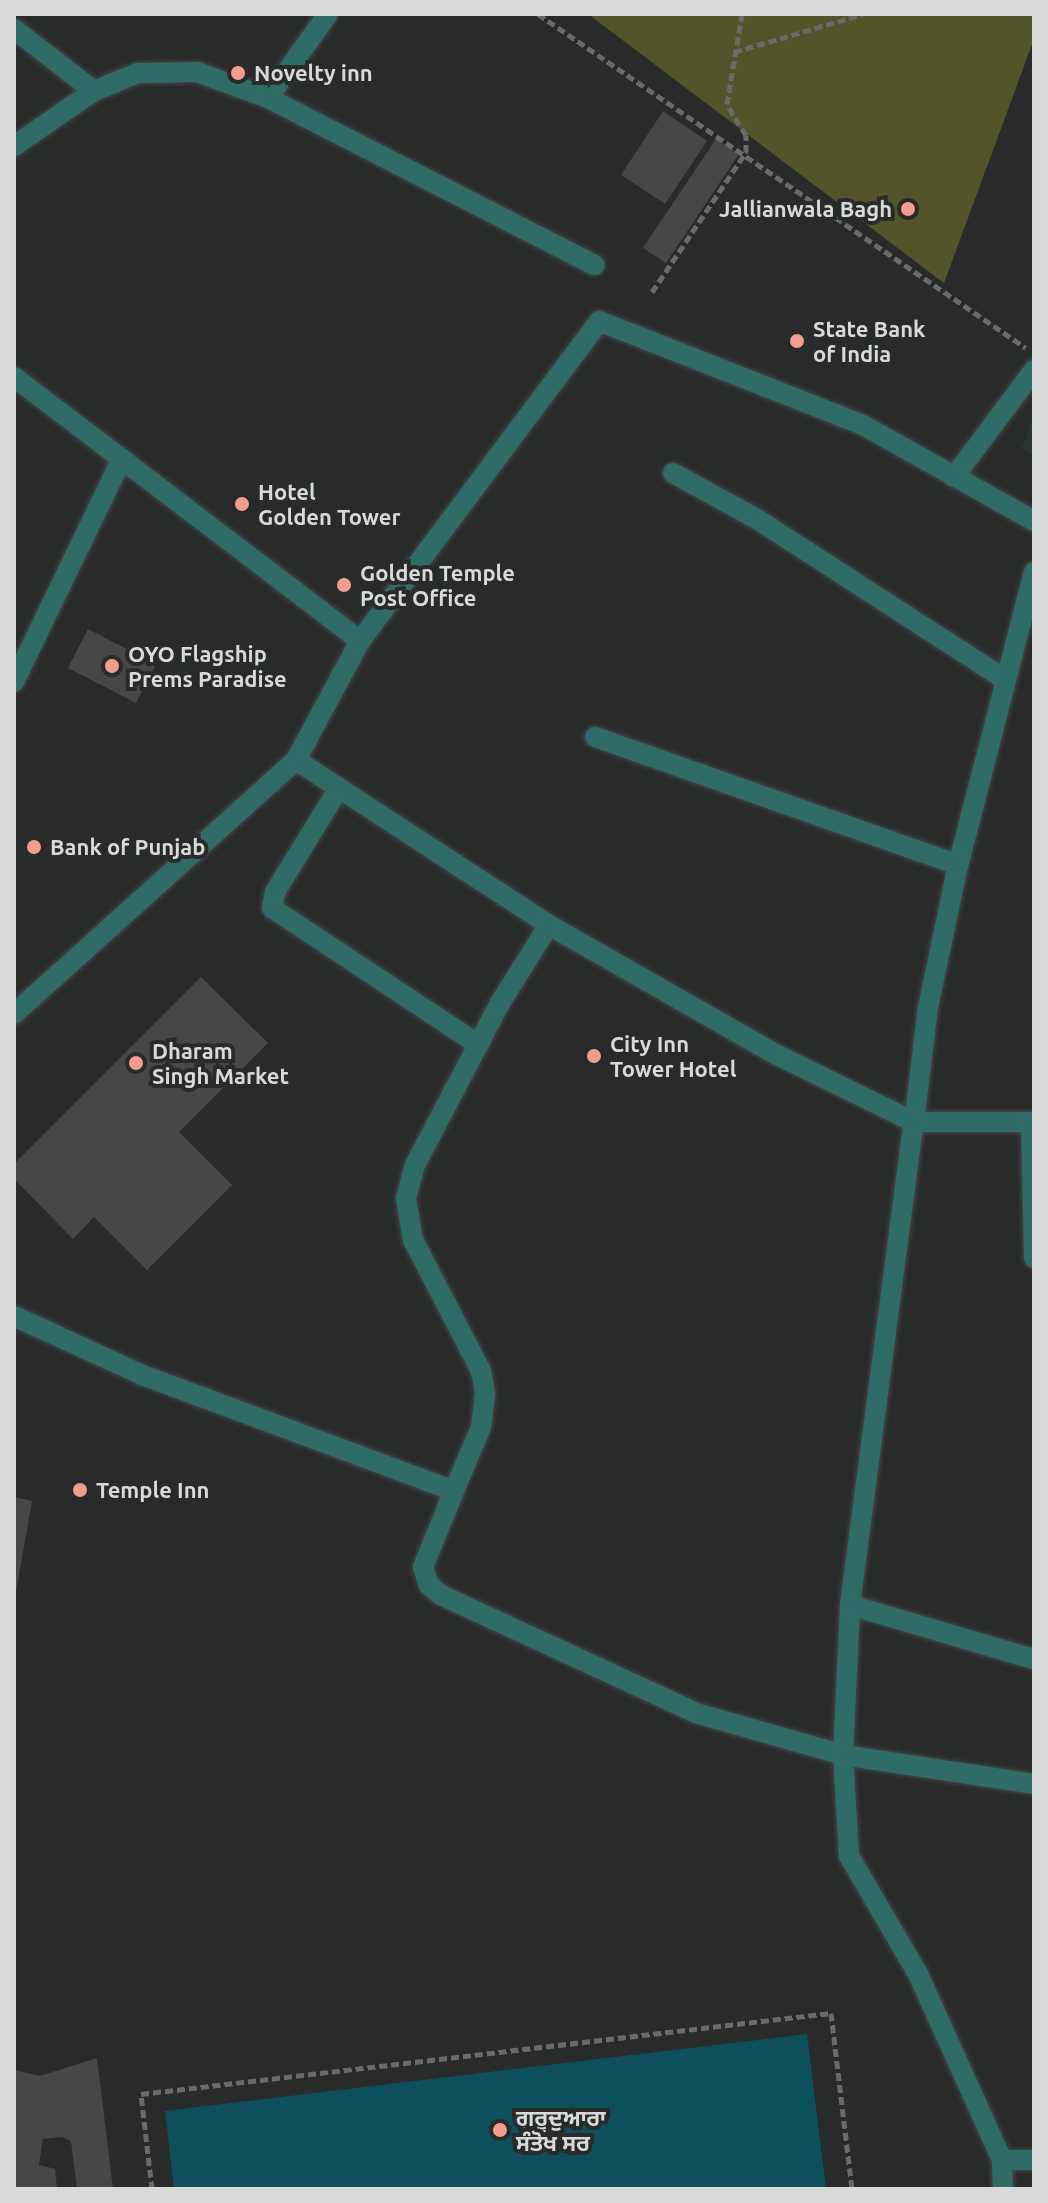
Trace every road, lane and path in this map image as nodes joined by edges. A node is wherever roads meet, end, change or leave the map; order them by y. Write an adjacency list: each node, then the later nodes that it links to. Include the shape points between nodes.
1 (328, 14): 8 (street)
2 (538, 14): 10 (path)
3 (742, 14): 6 (path)
4 (863, 14): 6 (path)
5 (14, 29): 7 (street)
6 (734, 52): 10 (path, via 727,104 746,135)
7 (94, 91): 8 (street, via 138,73 197,72); 9 (street)
8 (268, 98): 11 (street)
9 (14, 146)
10 (746, 152): 12 (path); 13 (path)
11 (595, 265)
12 (652, 292)
13 (1032, 360): 17 (street)
14 (14, 377): 15 (street)
15 (122, 459): 20 (street); 22 (street)
16 (673, 473): 21 (street, via 757,519)
17 (954, 477): 18 (street); 20 (street, via 863,425 599,321)
18 (1034, 521)
19 (1034, 572): 21 (street)
20 (360, 641): 24 (street)
21 (1004, 679): 26 (street)
22 (14, 682)
23 (595, 737): 26 (street)
24 (296, 760): 25 (street); 28 (street)
25 (339, 788): 27 (street); 29 (street, via 275,892 272,908)
26 (958, 865): 30 (street, via 928,1007)
27 (549, 925): 29 (street); 30 (street, via 777,1055)
28 (14, 1014)
29 (479, 1045): 34 (street, via 415,1165 406,1198 413,1240 481,1371 485,1393 481,1427)
30 (914, 1122): 31 (street); 35 (street)
31 (1032, 1122): 32 (street)
32 (1034, 1258)
33 (14, 1316): 34 (street, via 140,1374)
34 (454, 1491): 37 (street, via 423,1567 429,1585 441,1595 696,1713)
35 (850, 1605): 36 (street); 37 (street)
36 (1034, 1659)
37 (843, 1755): 38 (street); 39 (street, via 849,1856 918,1974)
38 (1034, 1784)
39 (1002, 2160): 40 (street); 43 (street)
40 (1034, 2160)
41 (152, 2189): 42 (path, via 141,2094 831,2013)
42 (852, 2189)
43 (1003, 2189)

